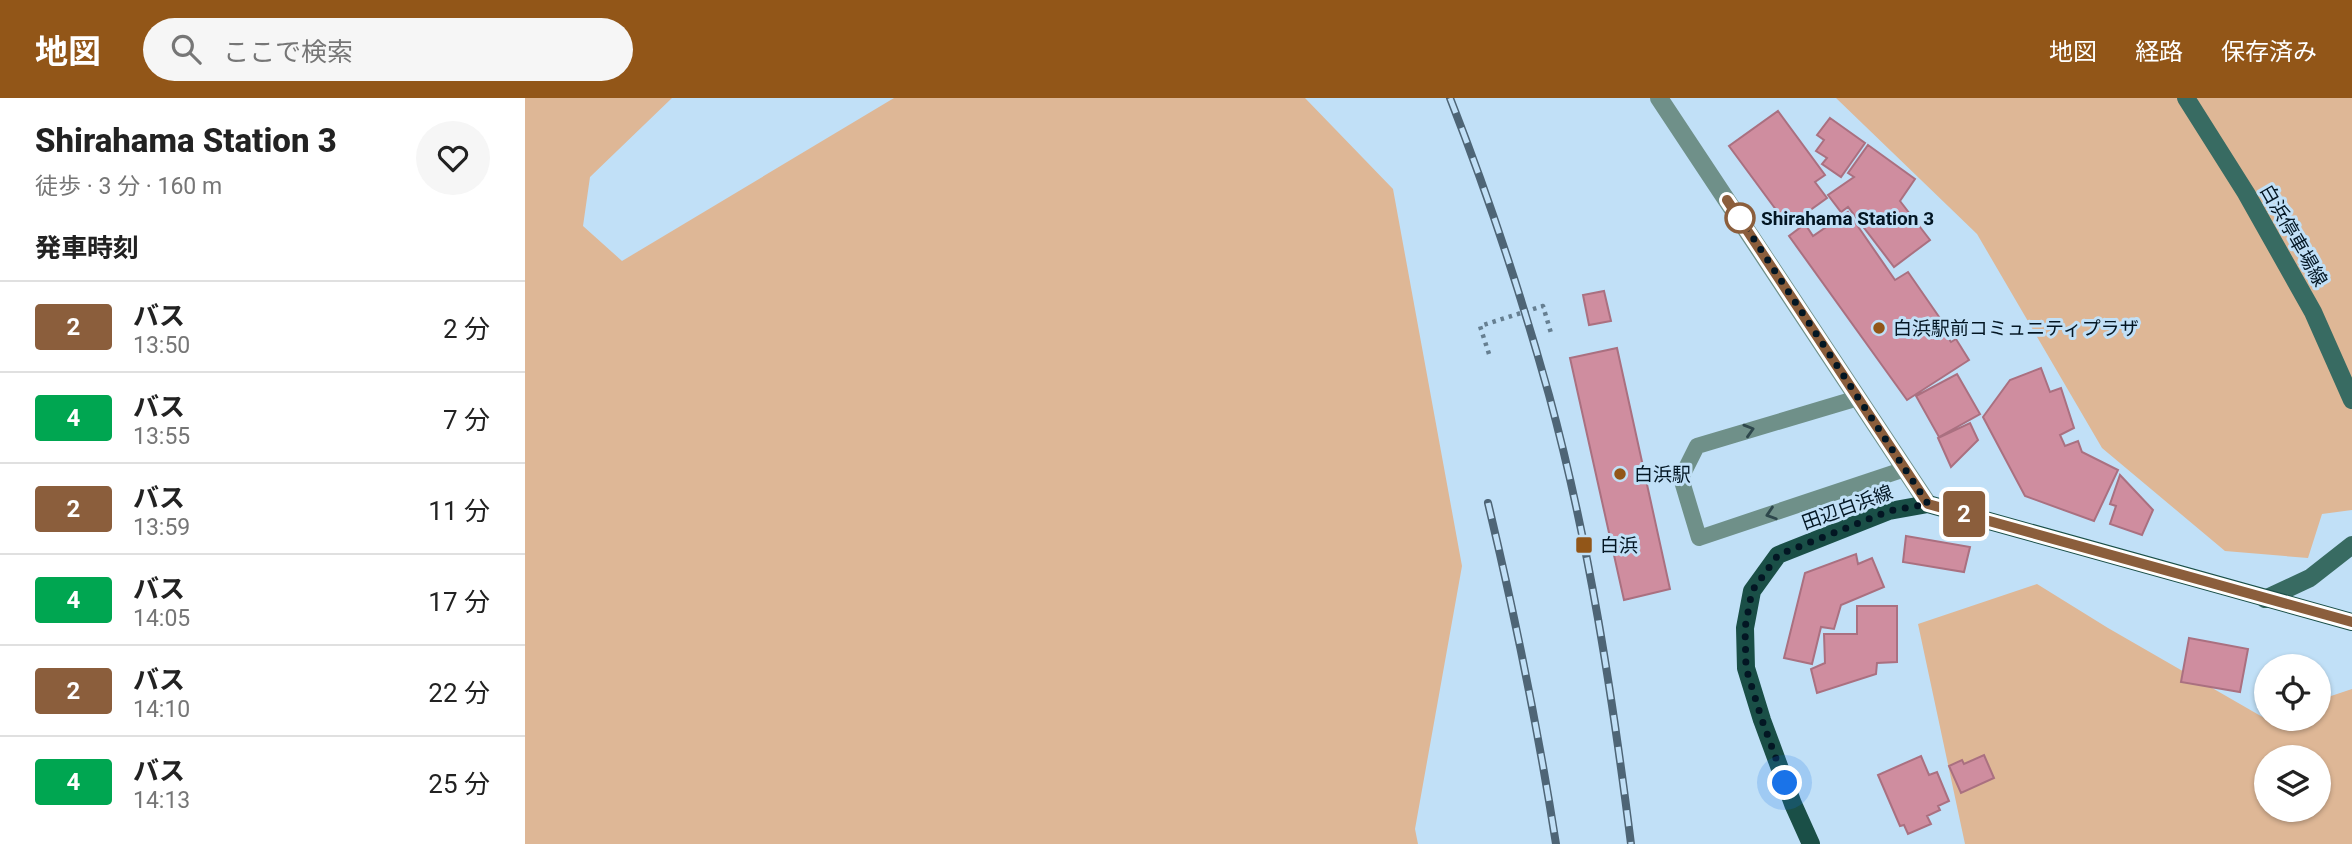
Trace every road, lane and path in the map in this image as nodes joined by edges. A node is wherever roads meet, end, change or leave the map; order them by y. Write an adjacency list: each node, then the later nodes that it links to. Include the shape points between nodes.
1 (1659, 98): 5 (street)
2 (2186, 98): 6 (main road, 白浜停車場線, via 2246,192 2313,312)
3 (1551, 333): 4 (path, via 1543,306 1480,326)
4 (1489, 354)
5 (1858, 398): 7 (street); 7 (lane, one-way to 5, via 1699,538 1681,478 1697,446)
6 (2352, 400)
7 (1905, 470): 8 (street)
8 (1928, 504): 10 (main road, 田辺白浜線); 12 (main road, 田辺白浜線, via 1889,511 1778,555 1752,591 1745,628 1746,668)
9 (2352, 545): 10 (main road, via 2310,578)
10 (2265, 599): 11 (main road, 田辺白浜線)
11 (2352, 622)
12 (1811, 844)

